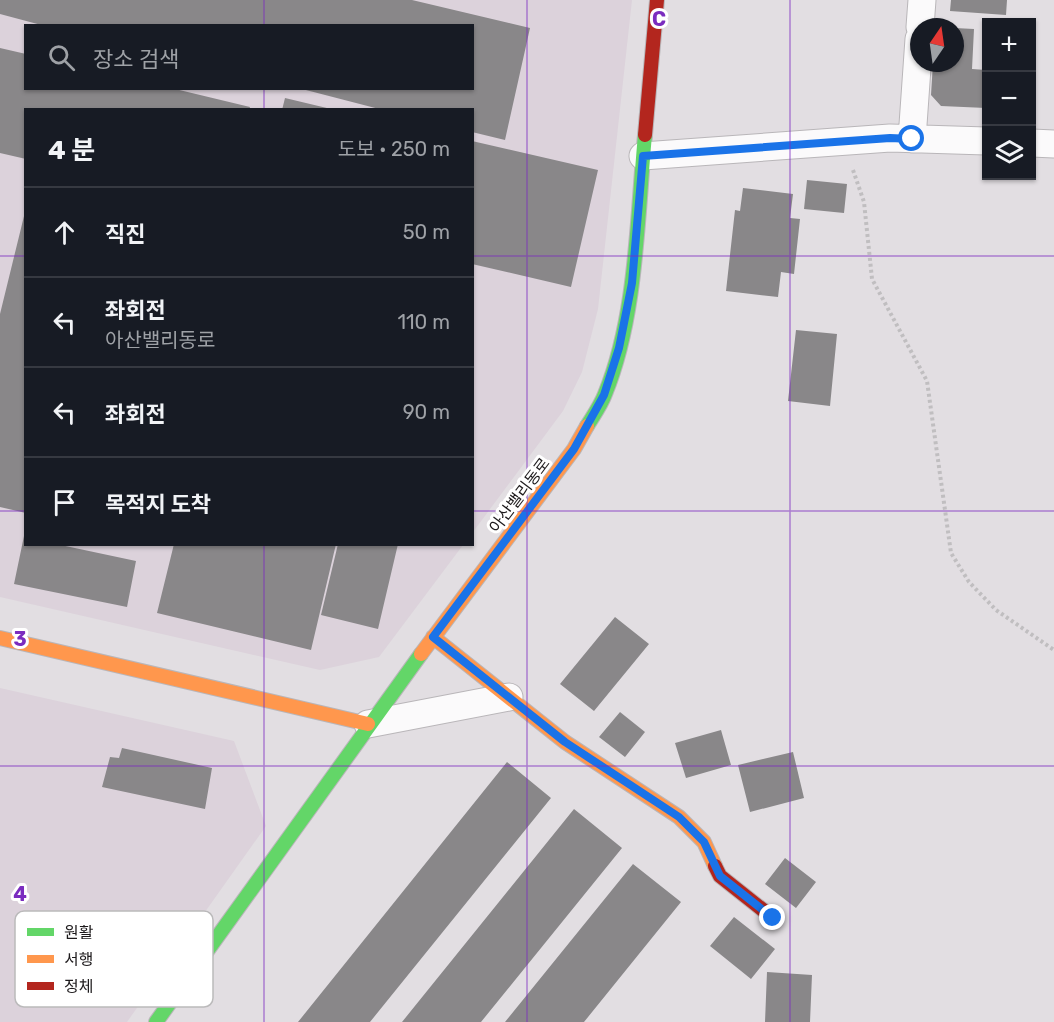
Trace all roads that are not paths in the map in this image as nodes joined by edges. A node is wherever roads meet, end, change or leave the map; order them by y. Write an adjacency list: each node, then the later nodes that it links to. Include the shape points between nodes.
1 (657, 0): 9 (street, 아산밸리동로)
2 (922, 0): 3 (street)
3 (921, 18)
4 (917, 72): 5 (street)
5 (912, 139): 6 (street); 9 (street)
6 (982, 141)
7 (1036, 143): 8 (street)
8 (1054, 144)
9 (643, 156): 10 (street, 아산밸리동로, via 632,283 619,348 604,395 574,449)
10 (433, 637): 12 (street); 13 (street, 아산밸리동로)
11 (0, 638): 13 (street)
12 (509, 697): 13 (street); 14 (street, via 565,742 679,817 704,842 720,876)
13 (368, 724): 15 (street, 아산밸리동로)
14 (773, 918)
15 (213, 942)
16 (167, 1007): 17 (street, 아산밸리동로)
17 (156, 1022)

